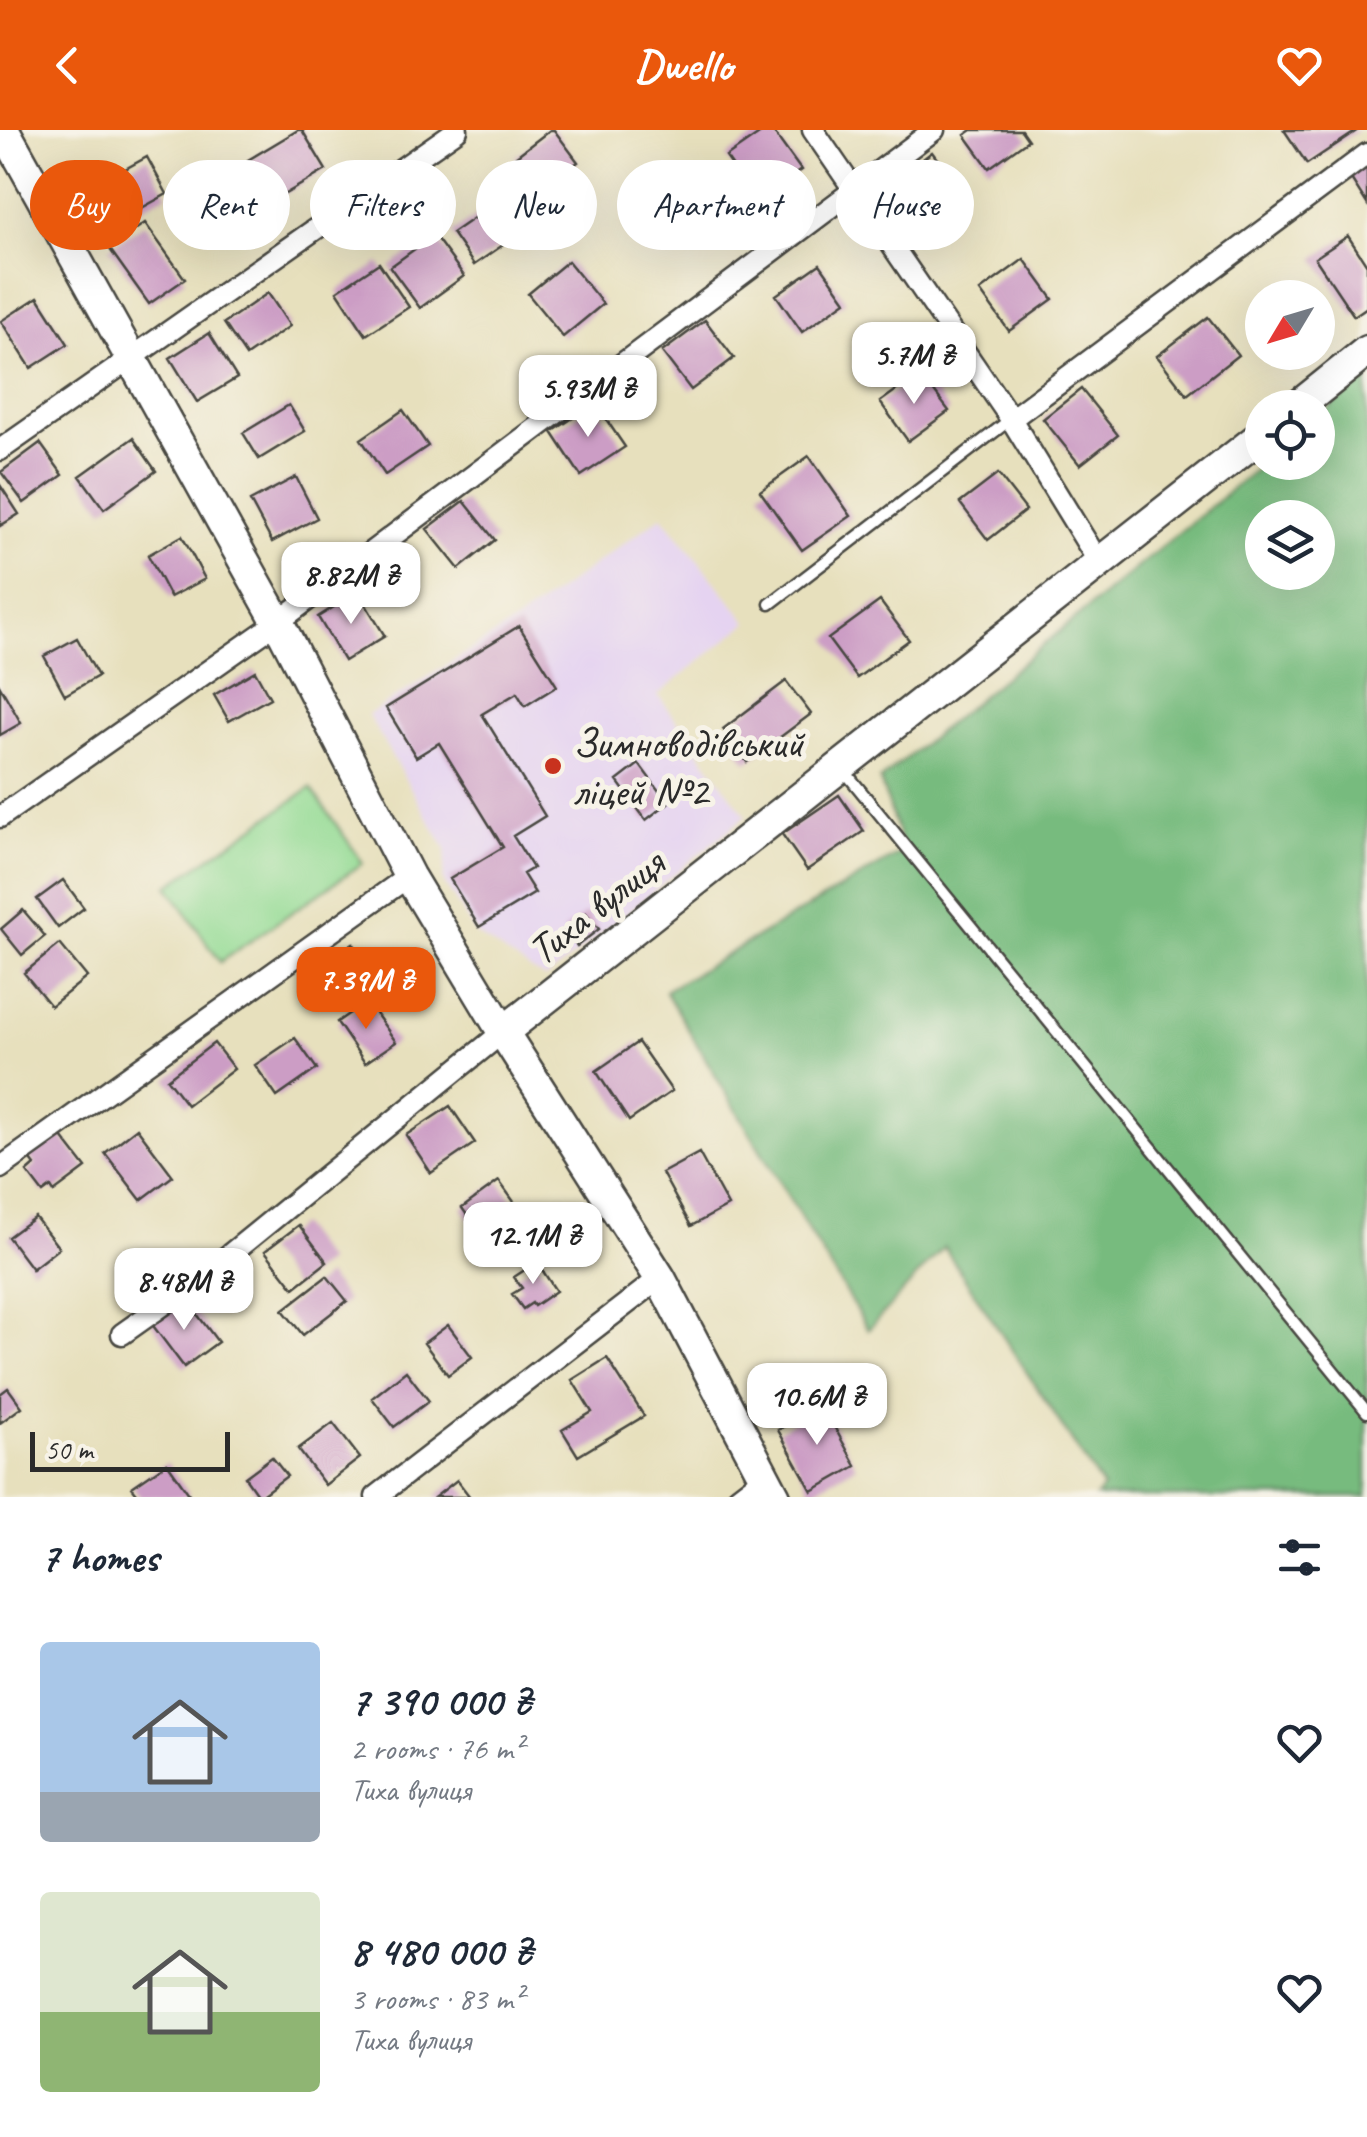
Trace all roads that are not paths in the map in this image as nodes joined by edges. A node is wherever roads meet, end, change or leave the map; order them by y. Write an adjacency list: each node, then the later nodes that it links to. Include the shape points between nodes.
1 (4, 130): 11 (street)
2 (457, 130): 11 (street)
3 (813, 130): 7 (street)
4 (934, 130): 6 (street)
5 (1367, 154): 13 (street)
6 (894, 160)
7 (836, 164)
8 (836, 204): 18 (street)
9 (895, 250): 13 (street)
10 (1367, 351): 12 (street)
11 (130, 360): 15 (street); 18 (street)
12 (1318, 390)
13 (1011, 420): 16 (street); 17 (lane)
14 (1245, 448): 16 (street, Тиха вулиця)
15 (0, 450)
16 (1100, 564): 19 (street, Тиха вулиця)
17 (770, 604)
18 (278, 622): 20 (street); 21 (street)
19 (841, 767): 22 (street, Тиха вулиця); 26 (lane)
20 (0, 816)
21 (409, 876): 22 (street); 23 (street)
22 (503, 1032): 24 (street); 25 (street, Тиха вулиця)
23 (0, 1168)
24 (660, 1278): 27 (street); 28 (street)
25 (122, 1334)
26 (1367, 1412)
27 (770, 1487): 29 (street)
28 (376, 1497)
29 (738, 1497)

